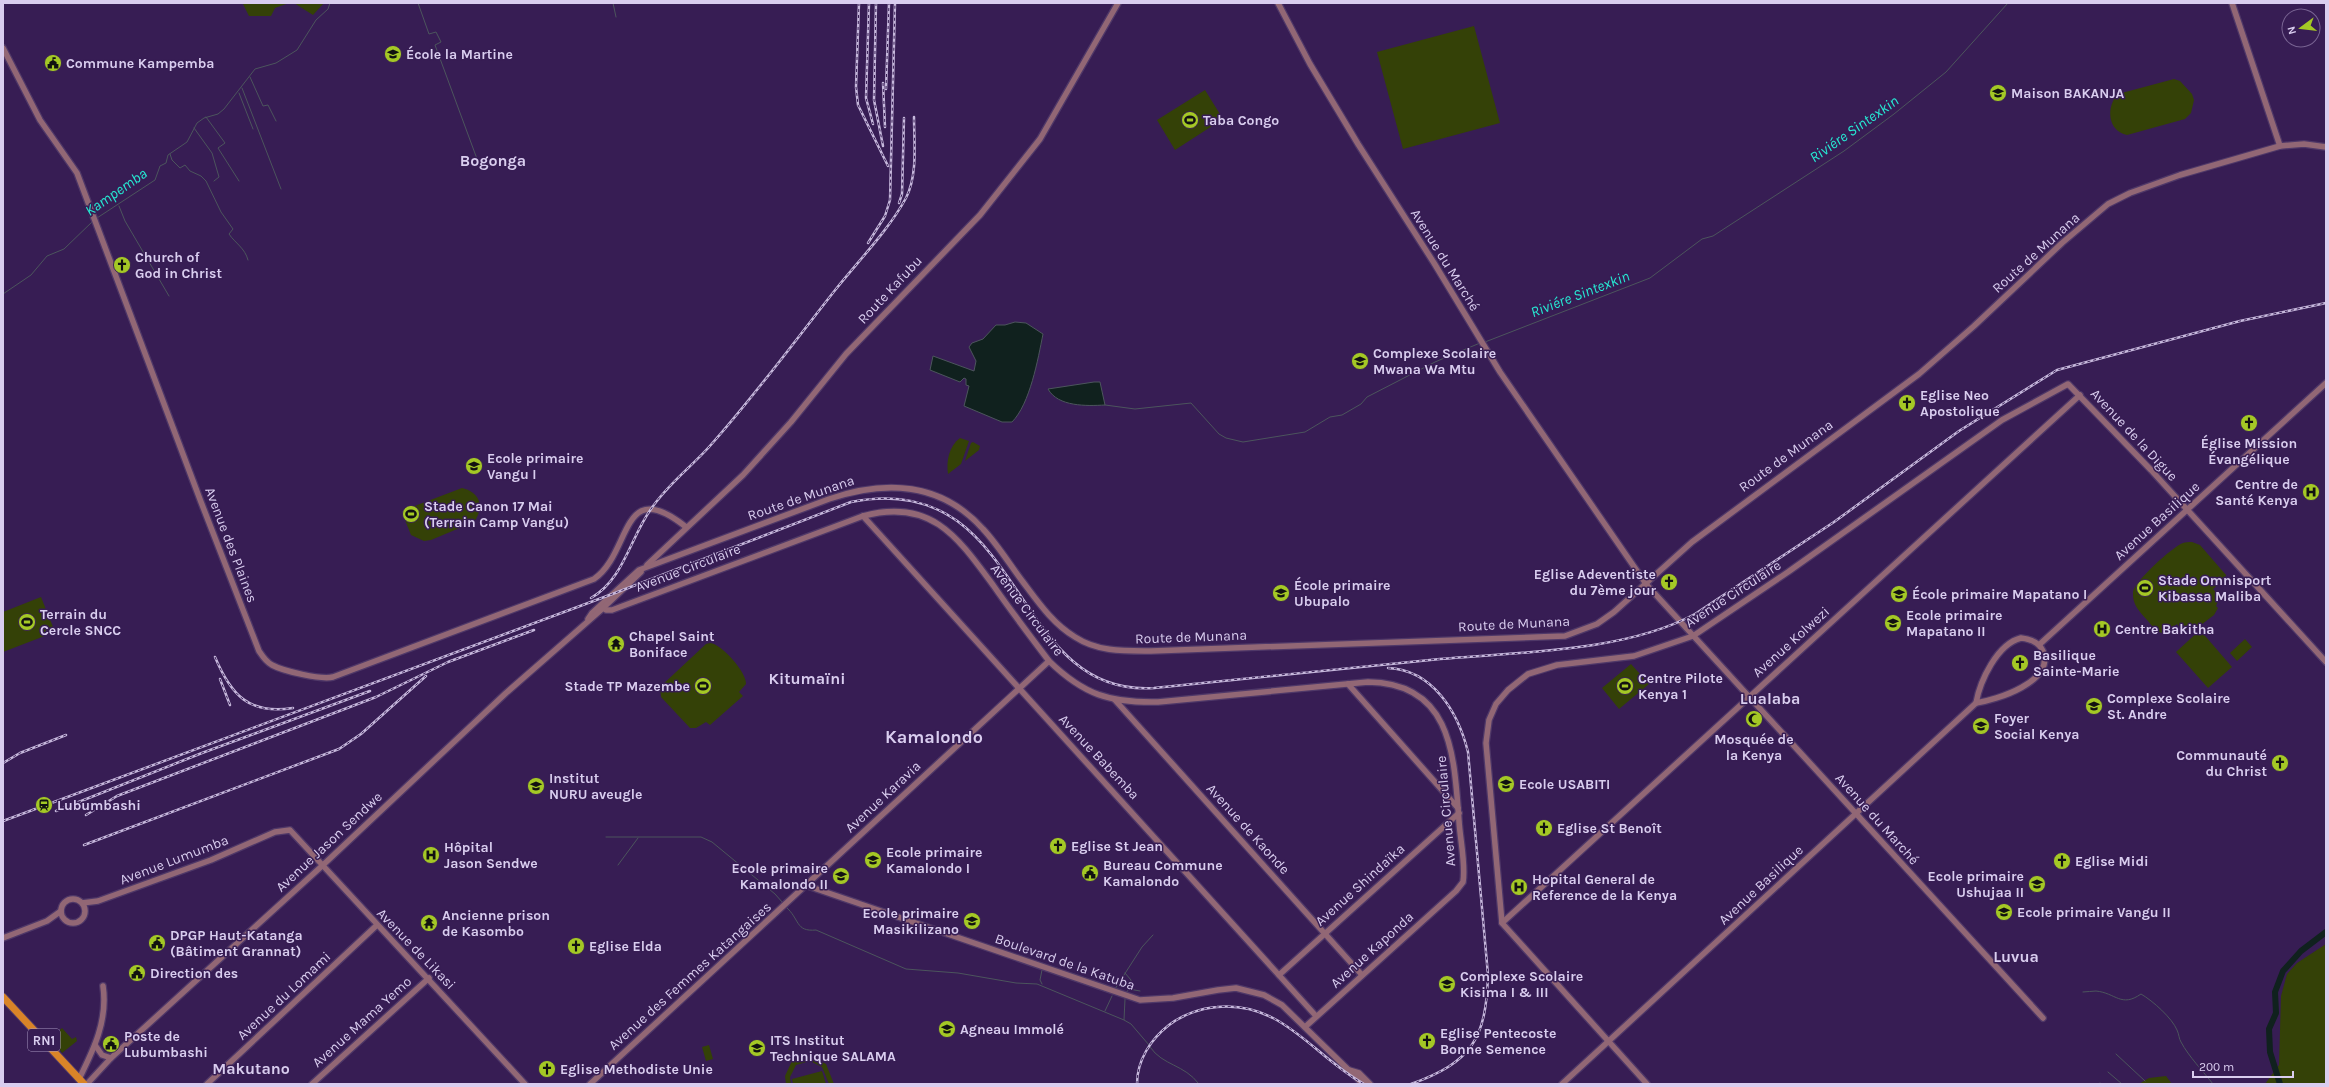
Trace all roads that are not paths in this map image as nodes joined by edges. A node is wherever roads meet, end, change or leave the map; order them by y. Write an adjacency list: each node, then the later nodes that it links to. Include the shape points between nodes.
1 (1118, 3): 12 (street, Route Kafubu, via 1040,139 1006,185 846,354 743,475)
2 (1278, 3): 14 (street, Avenue du Marché, via 1310,64 1354,138 1488,352)
3 (2232, 3): 5 (street)
4 (3, 48): 12 (street, Avenue des Plaines, via 40,120 75,167 253,637 263,658 272,666 330,678 594,579 606,568 635,514 646,509 662,510)
5 (2280, 146): 6 (street, Route de Munana, via 2304,144); 14 (street, Route de Munana, via 2180,175 2108,204 1919,374 1692,542)
6 (2326, 147)
7 (2326, 383): 10 (street, Avenue Basilique)
8 (2070, 384): 9 (street, Avenue de la Digue); 18 (street, Avenue Circulaire, via 2002,420)
9 (2080, 395): 10 (street, Avenue de la Digue); 24 (street, Avenue Kolwezi)
10 (2187, 511): 19 (street, Avenue Basilique); 21 (street, Avenue de la Digue)
11 (863, 516): 17 (street, Avenue Circulaire); 20 (street, Avenue Circulaire, via 880,511 904,511 920,515 952,533); 23 (street, Avenue Babemba)
12 (686, 527): 13 (street, Route Kafubu)
13 (644, 568): 14 (street, Route de Munana, via 843,494 883,487 908,488 936,496 969,516 983,529 1052,619 1075,638 1106,650 1151,651 1566,636 1597,624); 15 (street, Avenue Jason Sendwe); 16 (street, Avenue Jason Sendwe)
14 (1646, 584): 18 (street, Avenue du Marché)
15 (611, 601): 16 (street, Avenue Jason Sendwe); 17 (street, via 612,607)
16 (602, 606): 17 (street, Avenue Circulaire, via 609,610); 30 (street, Avenue Jason Sendwe)
17 (616, 608)
18 (1693, 636): 24 (street, Avenue du Marché); 39 (street, Avenue Circulaire, via 1634,656 1567,663 1540,669 1520,680 1496,704 1489,720 1486,743)
19 (2040, 644): 26 (street, via 2044,661 2036,678 2002,698); 26 (street, via 2021,638 2006,645 1984,676)
20 (1049, 661): 23 (street, Avenue Karavia); 25 (street, Avenue Circulaire, via 1067,677 1093,693)
21 (2326, 662)
22 (1348, 684): 25 (street, Avenue Circulaire, via 1158,702); 27 (street); 27 (street, Avenue Circulaire, via 1380,682 1394,685 1412,694 1432,709 1442,723 1451,746)
23 (1019, 688): 31 (street, Avenue Karavia); 43 (street, Avenue Babemba)
24 (1749, 696): 28 (street, Avenue du Marché); 39 (street, Avenue Kolwezi)
25 (1115, 700): 41 (street, Avenue de Kaonde)
26 (1976, 703): 28 (street, Avenue Basilique)
27 (1458, 811): 32 (street, Avenue Circulaire, via 1464,877); 41 (street, Avenue Shindaïka)
28 (1856, 813): 49 (street, Avenue du Marché); 51 (street, Avenue Basilique)
29 (290, 830): 30 (street, Avenue de Likasi); 33 (street, Avenue Lumumba, via 279,831 210,860)
30 (323, 865): 40 (street, Avenue de Likasi); 53 (street, Avenue Jason Sendwe)
31 (805, 885): 50 (street, Boulevard de la Katuba, via 1140,1000 1167,999 1236,988 1264,995 1282,1005); 59 (street, Avenue des Femmes Katangaises)
32 (1456, 891): 44 (street, Avenue Kaponda)
33 (98, 901): 34 (street); 36 (street)
34 (82, 903): 35 (street, via 74,899 68,901 63,905); 36 (street)
35 (62, 911): 37 (street); 38 (street)
36 (84, 914): 37 (street, via 77,922)
37 (65, 919): 38 (street)
38 (47, 921): 42 (street)
39 (1502, 923): 51 (street)
40 (377, 925): 45 (street, Avenue de Likasi); 56 (street, Avenue du Lomami)
41 (1324, 933): 43 (street, Avenue Shindaïka); 44 (street, Avenue de Kaonde)
42 (3, 938)
43 (1279, 975): 48 (street, Avenue Babemba)
44 (1362, 975): 48 (street, Avenue Kaponda)
45 (429, 978): 57 (street, Avenue Mama Yemo); 58 (street, Avenue de Likasi)
46 (103, 986): 52 (street, via 105,1010)
47 (3, 997): 55 (highway, RN1)
48 (1316, 1016): 50 (street, Avenue Kaponda)
49 (2043, 1018)
50 (1305, 1027): 54 (street, Boulevard de la Katuba)
51 (1609, 1041): 62 (street, Avenue Basilique); 63 (street)
52 (95, 1045): 53 (street, via 102,1055); 55 (street)
53 (111, 1058): 55 (street, Avenue Jason Sendwe)
54 (1349, 1070): 60 (street, Boulevard de la Katuba); 61 (street, via 1359,1073)
55 (83, 1083)
56 (207, 1084)
57 (312, 1084)
58 (525, 1084)
59 (590, 1084)
60 (1363, 1084)
61 (1370, 1084)
62 (1562, 1084)
63 (1647, 1084)

